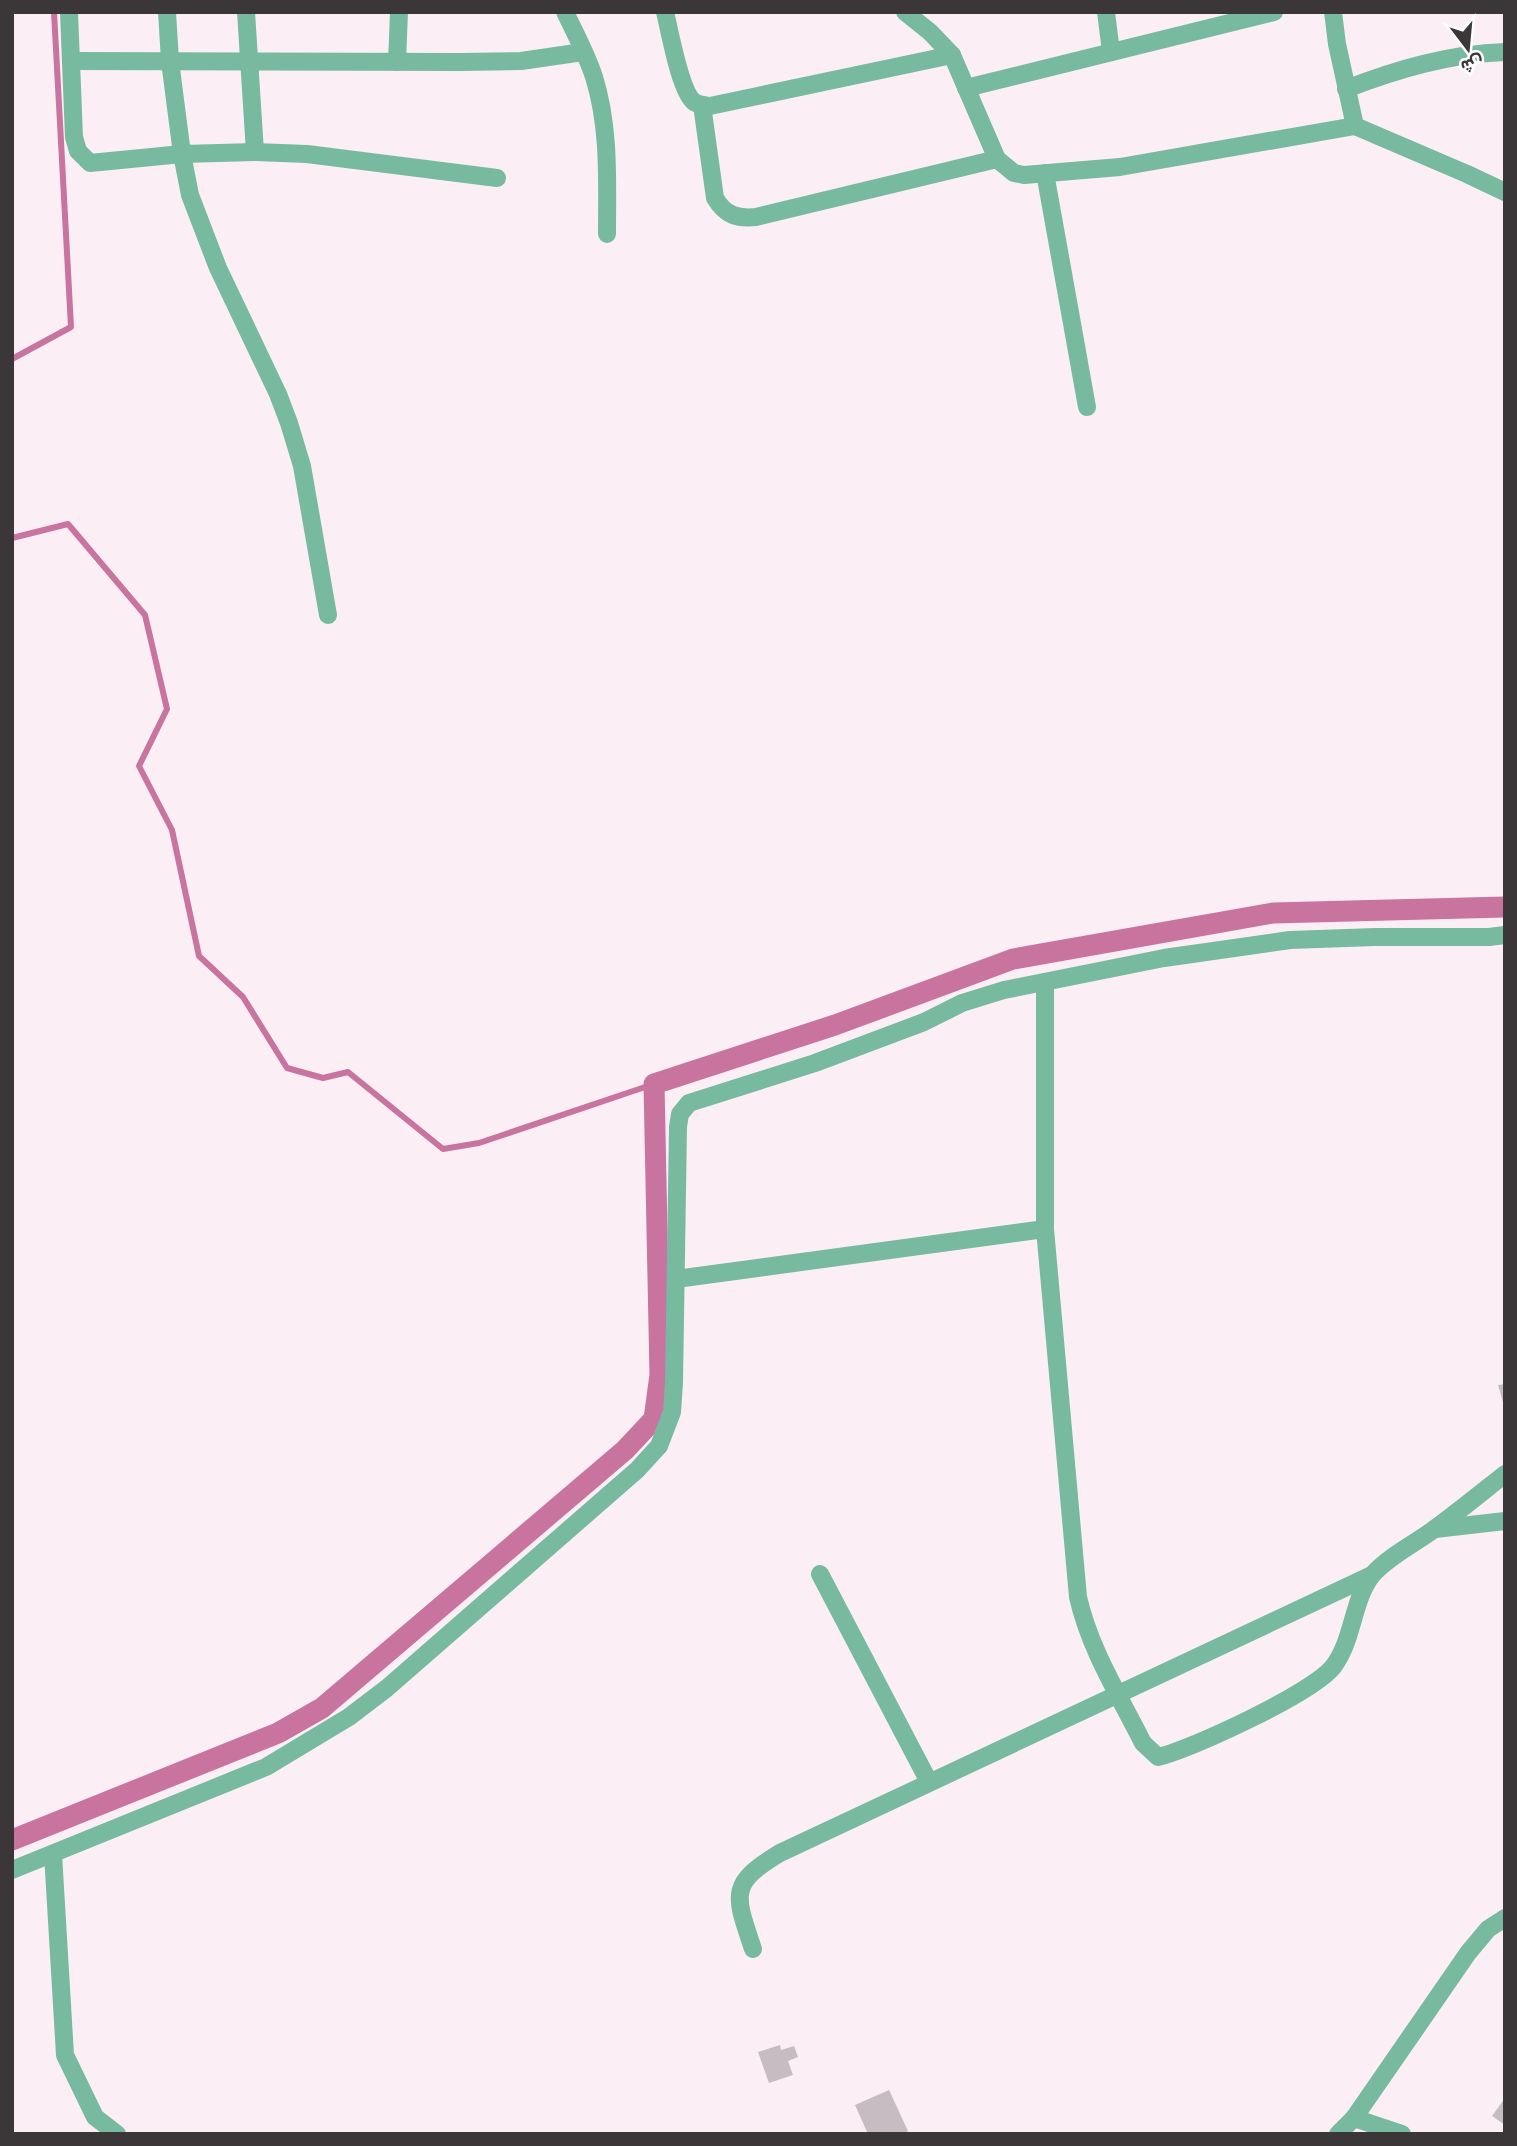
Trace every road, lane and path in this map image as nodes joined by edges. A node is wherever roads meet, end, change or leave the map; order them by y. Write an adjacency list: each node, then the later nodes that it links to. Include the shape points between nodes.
1 (69, 12): 15 (street)
2 (167, 12): 16 (street)
3 (246, 12): 17 (street)
4 (398, 12): 18 (street)
5 (565, 12): 11 (street)
6 (665, 12): 21 (street, via 684,90)
7 (905, 12): 14 (street)
8 (1106, 12): 12 (street)
9 (1274, 12): 12 (street)
10 (1333, 12): 20 (street)
11 (583, 52): 18 (street, via 521,61); 29 (street, via 602,107 608,166)
12 (1111, 52): 19 (street)
13 (1505, 52): 20 (street, via 1453,56 1390,71)
14 (952, 55): 19 (street); 21 (street)
15 (71, 61): 16 (street); 24 (street, via 74,137 83,158 99,163)
16 (170, 61): 17 (street); 24 (street)
17 (250, 62): 18 (street); 23 (street)
18 (397, 62)
19 (966, 88): 25 (street)
20 (1346, 89): 22 (street)
21 (702, 105): 25 (street, via 715,198 720,207 737,217 756,218)
22 (1355, 126): 26 (street, via 1120,167); 28 (street)
23 (255, 152): 24 (street); 27 (street, via 330,156)
24 (182, 154): 31 (street, via 190,195 208,245 289,423 302,466)
25 (997, 159): 26 (street, via 1014,173)
26 (1045, 173): 30 (street)
27 (498, 178)
28 (1505, 192)
29 (607, 234)
30 (1087, 407)
31 (328, 615)
32 (1505, 935): 33 (street, via 1290,940 1164,958)
33 (1045, 982): 34 (street); 35 (street, via 961,1003 815,1063 689,1103 680,1114 678,1127)
34 (1045, 1229): 35 (street); 41 (street, via 1078,1597 1084,1624)
35 (676, 1279): 43 (street, via 672,1412 660,1446 637,1470 349,1717 266,1767)
36 (1505, 1474): 38 (street)
37 (1505, 1521): 38 (street)
38 (1435, 1529): 40 (street)
39 (820, 1574): 42 (street)
40 (1372, 1575): 41 (street); 41 (street, via 1348,1640 1332,1667 1312,1685 1241,1723 1158,1757 1143,1743)
41 (1117, 1693): 42 (street)
42 (929, 1782): 46 (street, via 757,1867 745,1879 739,1901)
43 (53, 1854): 44 (street); 48 (street, via 65,2055 95,2118)
44 (12, 1870)
45 (1505, 1918): 47 (street, via 1488,1929 1468,1953)
46 (753, 1949)
47 (1354, 2118): 49 (street); 50 (street)
48 (117, 2134)
49 (1338, 2134)
50 (1402, 2134)

